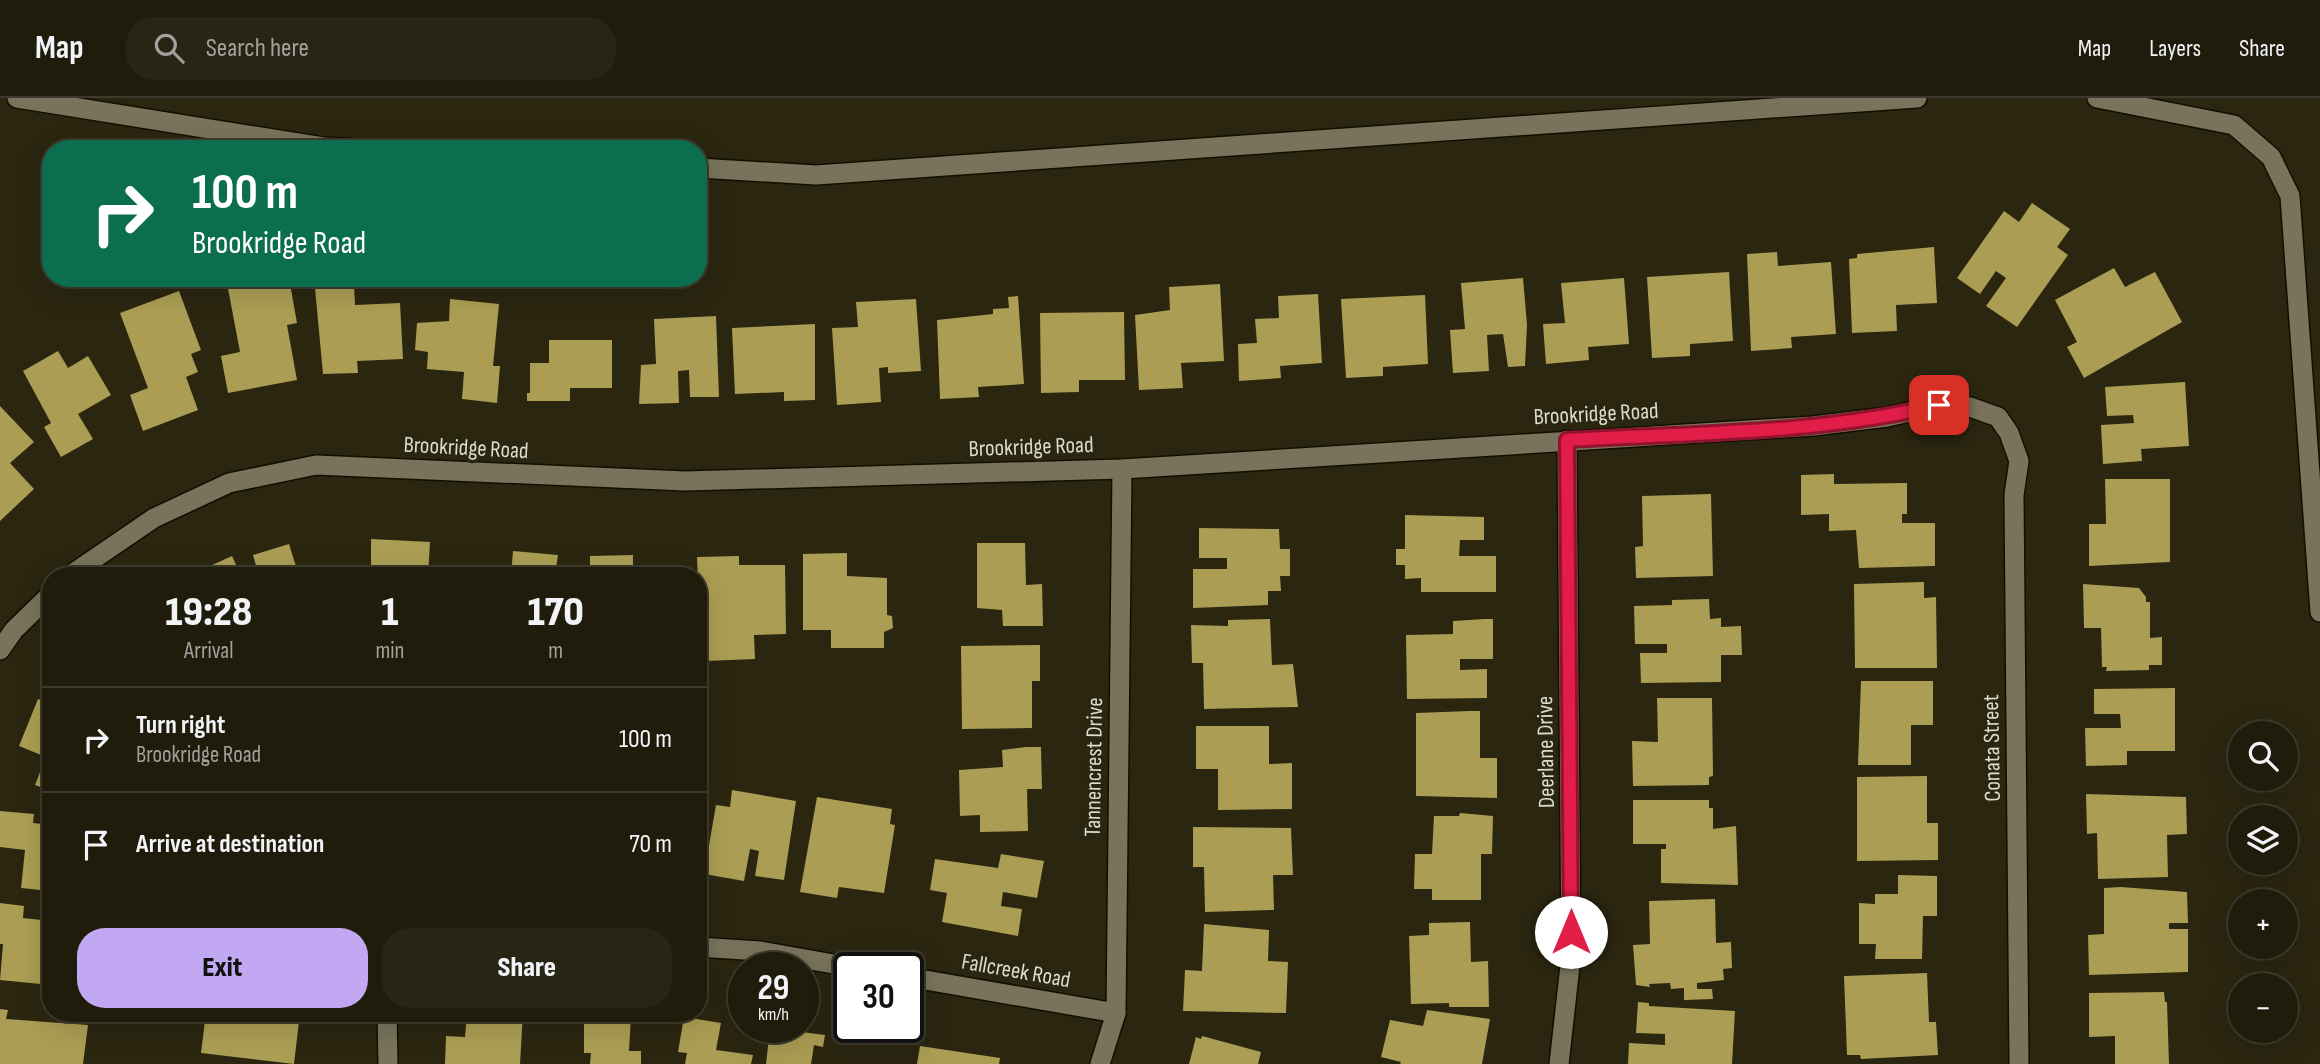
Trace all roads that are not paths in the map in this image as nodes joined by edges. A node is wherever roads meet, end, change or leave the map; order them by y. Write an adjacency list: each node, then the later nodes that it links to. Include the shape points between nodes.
1 (17, 98): 4 (street)
2 (1917, 98): 5 (street, via 816,175)
3 (2097, 98): 11 (street, via 2234,125 2271,157 2290,196)
4 (279, 140)
5 (707, 169)
6 (2009, 433): 7 (street, Brookridge Road, via 1998,417 1970,407 1939,405 1813,426); 21 (street, Conata Street, via 2019,461 2014,495)
7 (1567, 440): 8 (street, Brookridge Road); 20 (street, Deerlane Drive, via 1571,957)
8 (1122, 469): 9 (street, Brookridge Road, via 685,481 316,465 229,483 154,518); 16 (street, Tannencrest Drive)
9 (82, 567)
10 (42, 603): 12 (street)
11 (2320, 612)
12 (0, 650)
13 (707, 948): 14 (street)
14 (833, 964)
15 (924, 980): 16 (street, Fallcreek Road)
16 (1116, 1013): 19 (street, Tannencrest Drive)
17 (387, 1022): 18 (street)
18 (388, 1064)
19 (1100, 1064)
20 (1559, 1064)
21 (2019, 1064)

